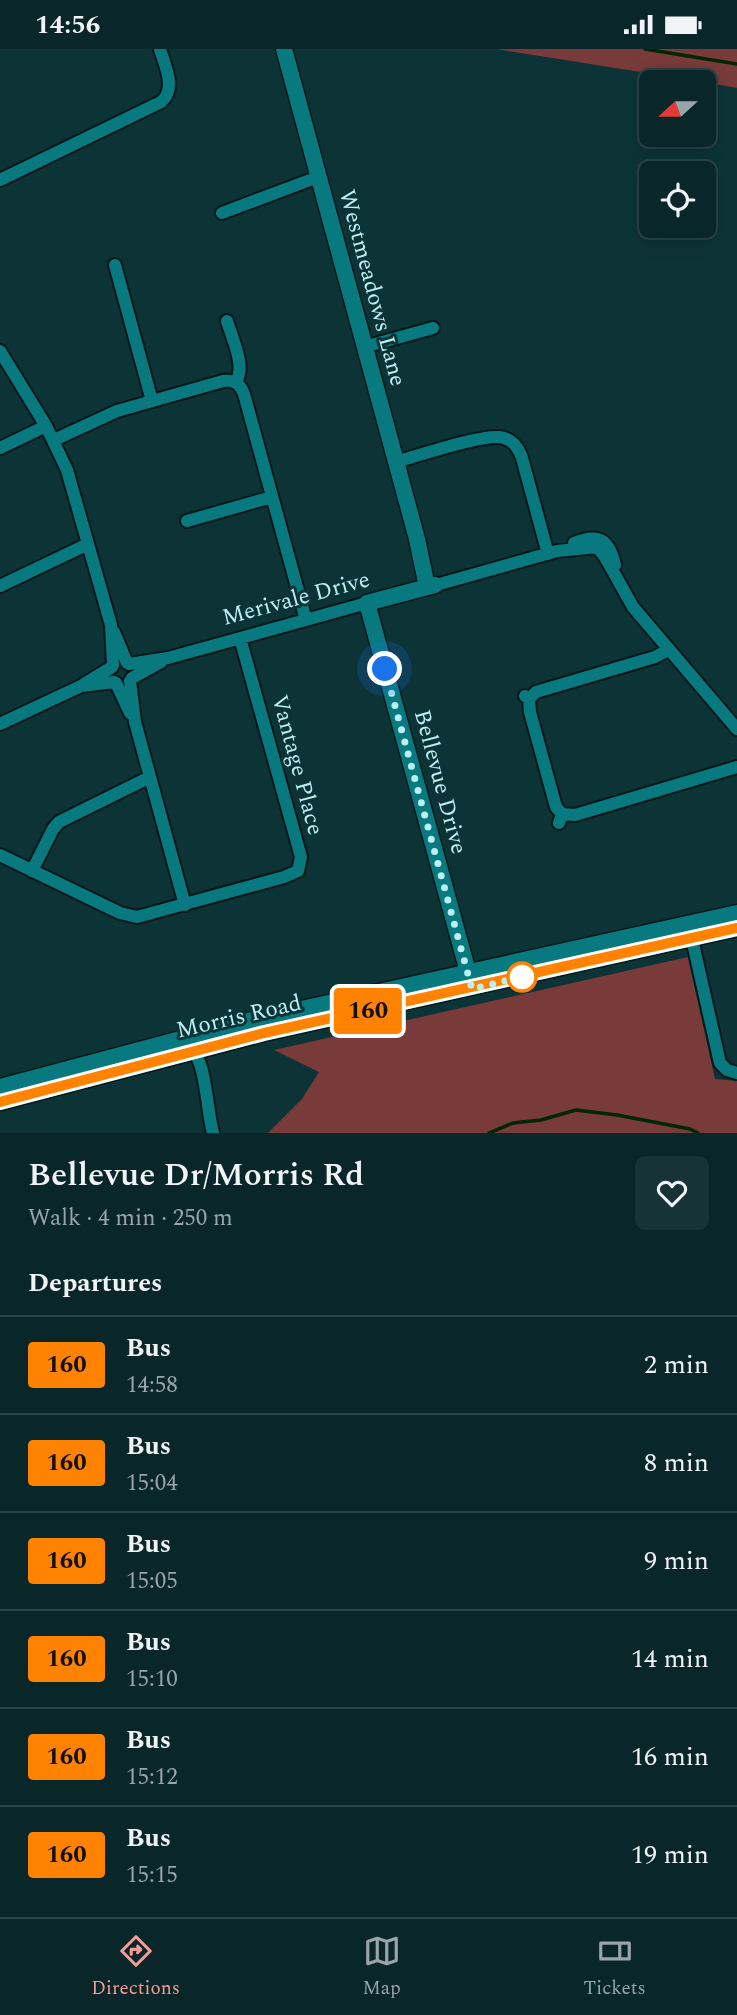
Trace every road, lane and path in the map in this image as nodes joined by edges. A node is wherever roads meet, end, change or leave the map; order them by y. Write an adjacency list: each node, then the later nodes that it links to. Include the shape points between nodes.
1 (160, 49): 4 (street, via 170,87 167,98)
2 (284, 49): 3 (street, Westmeadows Lane)
3 (318, 177): 5 (street); 9 (street, Westmeadows Lane)
4 (0, 180)
5 (222, 213)
6 (115, 265): 12 (street)
7 (227, 321): 11 (street, via 240,366)
8 (433, 328): 9 (street)
9 (364, 347): 16 (street, Westmeadows Lane)
10 (0, 351): 13 (street)
11 (236, 382): 12 (street, via 223,381); 17 (street, via 244,394)
12 (152, 401): 14 (street, via 107,414)
13 (46, 426): 14 (street); 15 (street)
14 (54, 440): 19 (street)
15 (0, 448)
16 (396, 462): 20 (street, via 490,436 507,439 521,455); 22 (street, Westmeadows Lane)
17 (272, 497): 18 (street); 24 (street)
18 (187, 521)
19 (89, 544): 21 (street); 25 (street)
20 (548, 554): 22 (street); 27 (street, via 598,543 633,607)
21 (0, 586)
22 (431, 586): 23 (street, Merivale Drive)
23 (367, 603): 24 (street, Merivale Drive); 45 (street, Bellevue Drive)
24 (306, 620): 26 (street, Merivale Drive)
25 (111, 625): 29 (street); 30 (street)
26 (240, 638): 28 (street, Merivale Drive); 41 (street, Vantage Place, via 301,864 291,875)
27 (668, 650): 36 (street); 37 (street, via 526,697 561,818)
28 (168, 659): 29 (street, Merivale Drive); 31 (street, Merivale Drive)
29 (128, 663): 30 (street, via 120,661); 31 (street)
30 (113, 666): 32 (street, via 110,675); 33 (street)
31 (131, 679): 32 (street, via 124,684); 34 (street)
32 (115, 682): 33 (street); 34 (street)
33 (81, 686): 35 (street)
34 (135, 722): 38 (street)
35 (0, 724)
36 (737, 729)
37 (737, 767)
38 (150, 777): 40 (street, via 59,822); 41 (street)
39 (0, 855): 40 (street)
40 (32, 871): 41 (street, via 126,916)
41 (185, 905)
42 (737, 913): 44 (street, Morris Road)
43 (737, 928): 44 (street, Morris Road)
44 (690, 932): 45 (street, Morris Road); 47 (street, via 720,1063)
45 (470, 981): 46 (street, Morris Road, via 264,1033)
46 (192, 1043): 48 (street, Morris Road); 49 (street, Morris Road); 50 (street, via 193,1067)
47 (737, 1073)
48 (0, 1087)
49 (0, 1102)
50 (213, 1133)

